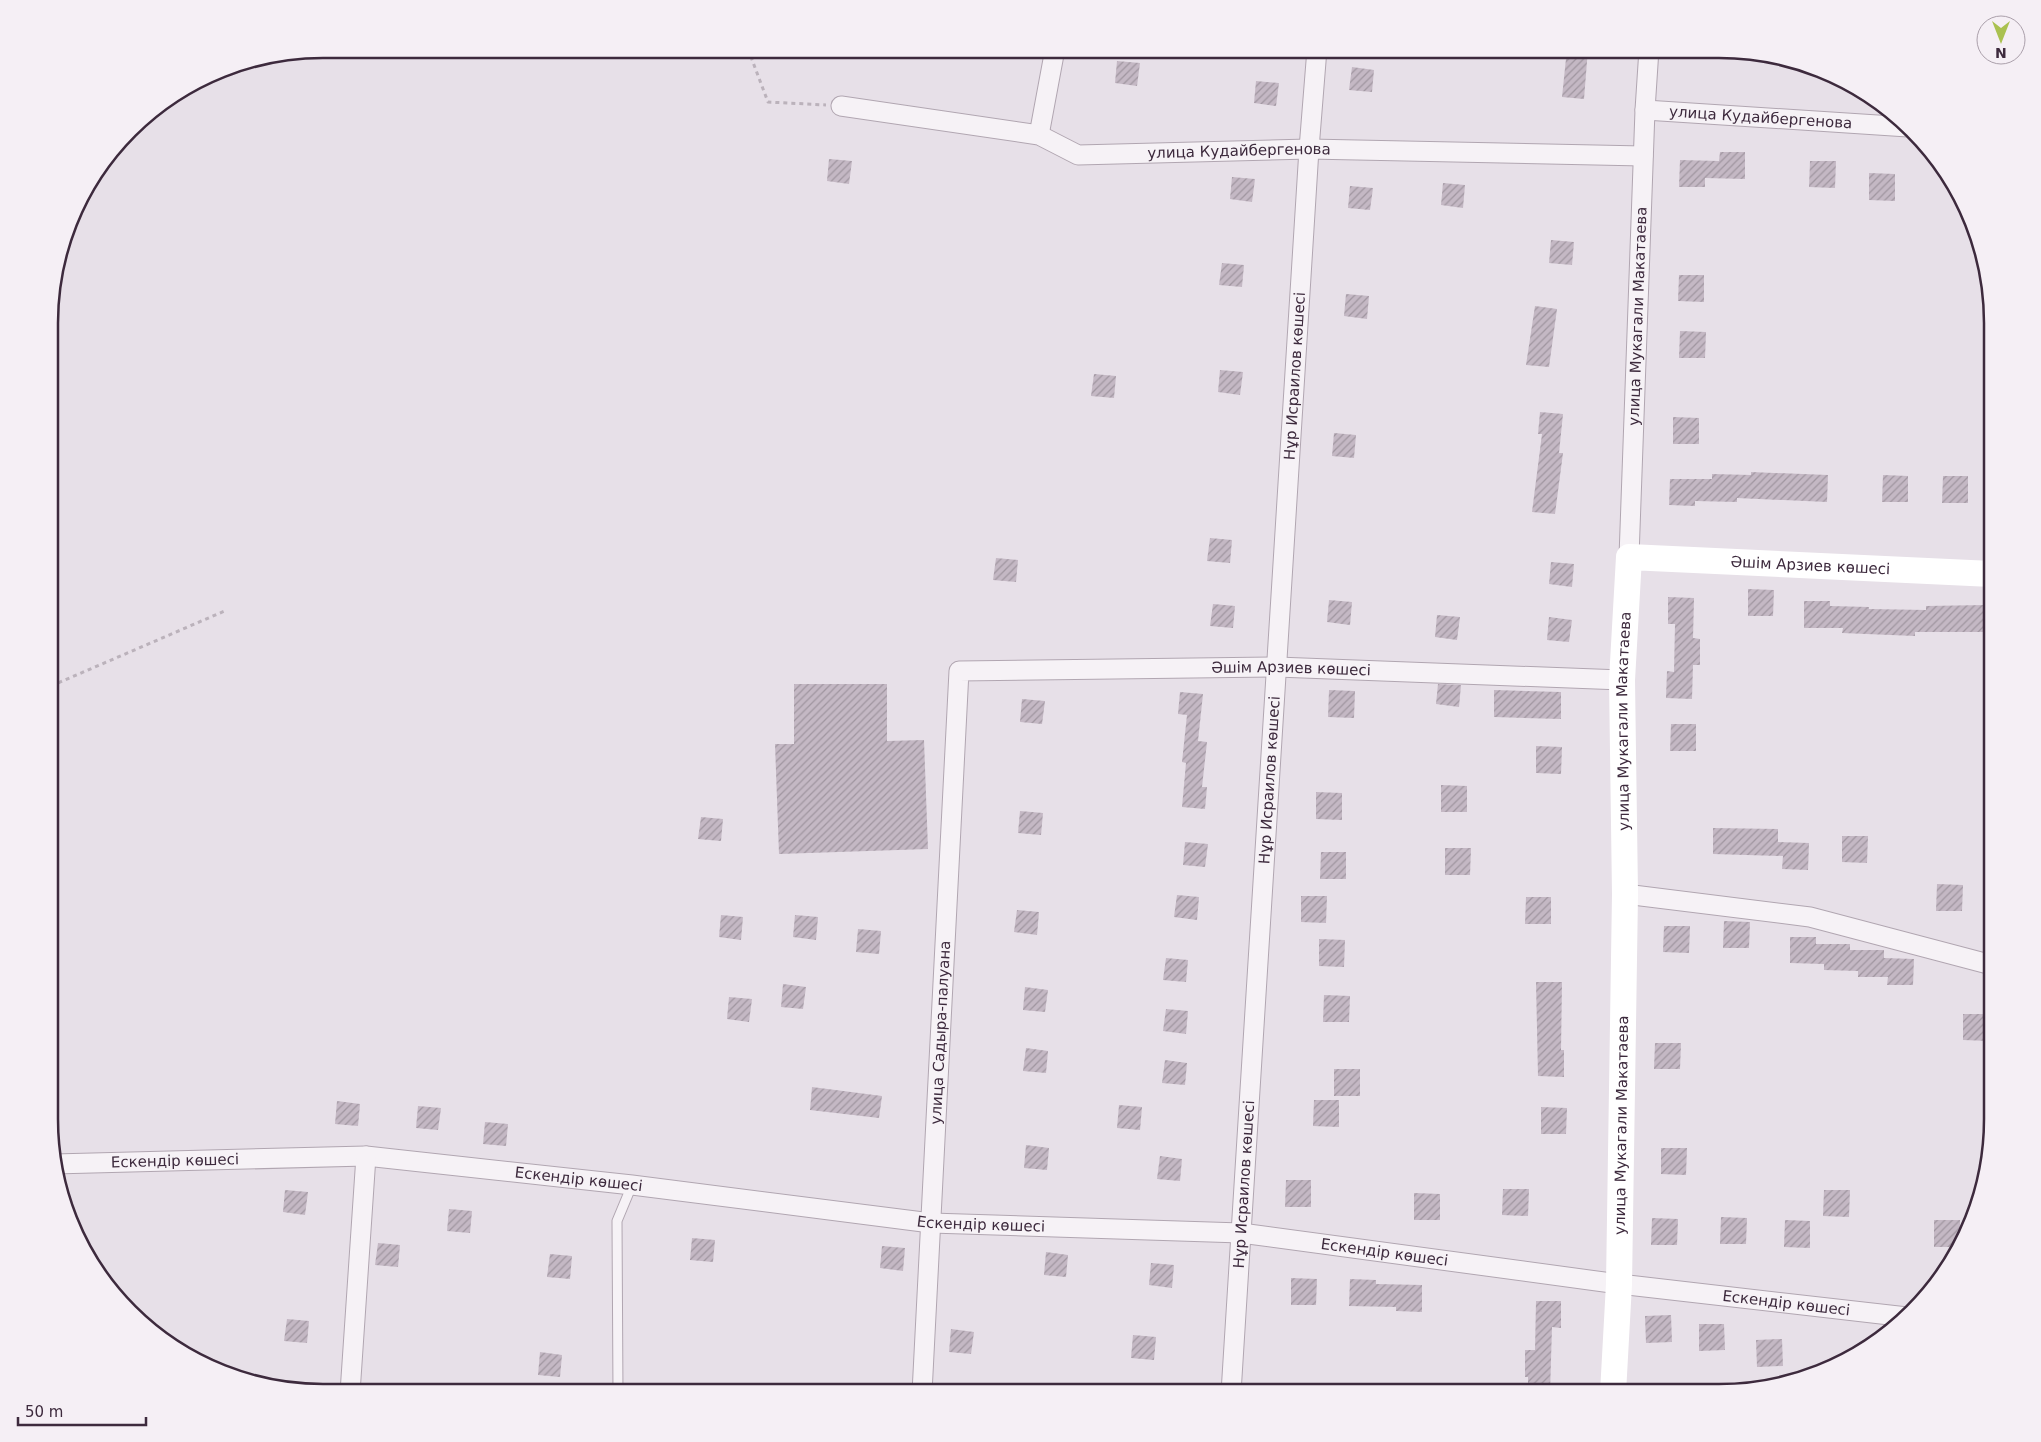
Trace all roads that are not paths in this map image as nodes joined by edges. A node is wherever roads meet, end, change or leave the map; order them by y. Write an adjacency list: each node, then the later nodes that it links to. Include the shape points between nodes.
1 (1053, 58): 7 (street)
2 (1316, 58): 8 (street, Нұр Исраилов көшесі)
3 (1648, 58): 5 (street, улица Мукагали Макатаева)
4 (841, 106): 7 (street, улица Кудайбергенова)
5 (1645, 110): 6 (street, улица Кудайбергенова); 9 (street, улица Мукагали Макатаева)
6 (1897, 126)
7 (1039, 135): 8 (street, улица Кудайбергенова, via 1078,155)
8 (1309, 149): 9 (street, улица Кудайбергенова); 12 (street, Нұр Исраилов көшесі)
9 (1643, 156): 10 (street, улица Мукагали Макатаева)
10 (1628, 557): 11 (street, Әшім Арзиев көшесі); 14 (street, улица Мукагали Макатаева)
11 (1984, 574)
12 (1277, 667): 13 (street, Әшім Арзиев көшесі); 14 (street, Әшім Арзиев көшесі); 21 (street, Нұр Исраилов көшесі)
13 (960, 671): 20 (street, улица Садыра-палуана)
14 (1622, 680): 15 (street, улица Мукагали Макатаева)
15 (1625, 894): 16 (street, via 1810,917); 22 (street, улица Мукагали Макатаева)
16 (1984, 963)
17 (366, 1156): 18 (street, Ескендір көшесі); 19 (street, Ескендір көшесі); 24 (street)
18 (62, 1164)
19 (632, 1185): 20 (street, Ескендір көшесі); 25 (lane, via 617,1221)
20 (931, 1223): 21 (street, Ескендір көшесі); 26 (street, улица Садыра-палуана)
21 (1241, 1233): 22 (street, Ескендір көшесі); 27 (street, Нұр Исраилов көшесі)
22 (1619, 1284): 23 (street, Ескендір көшесі); 28 (street, улица Мукагали Макатаева)
23 (1896, 1316)
24 (351, 1384)
25 (618, 1384)
26 (922, 1384)
27 (1233, 1384)
28 (1613, 1384)

